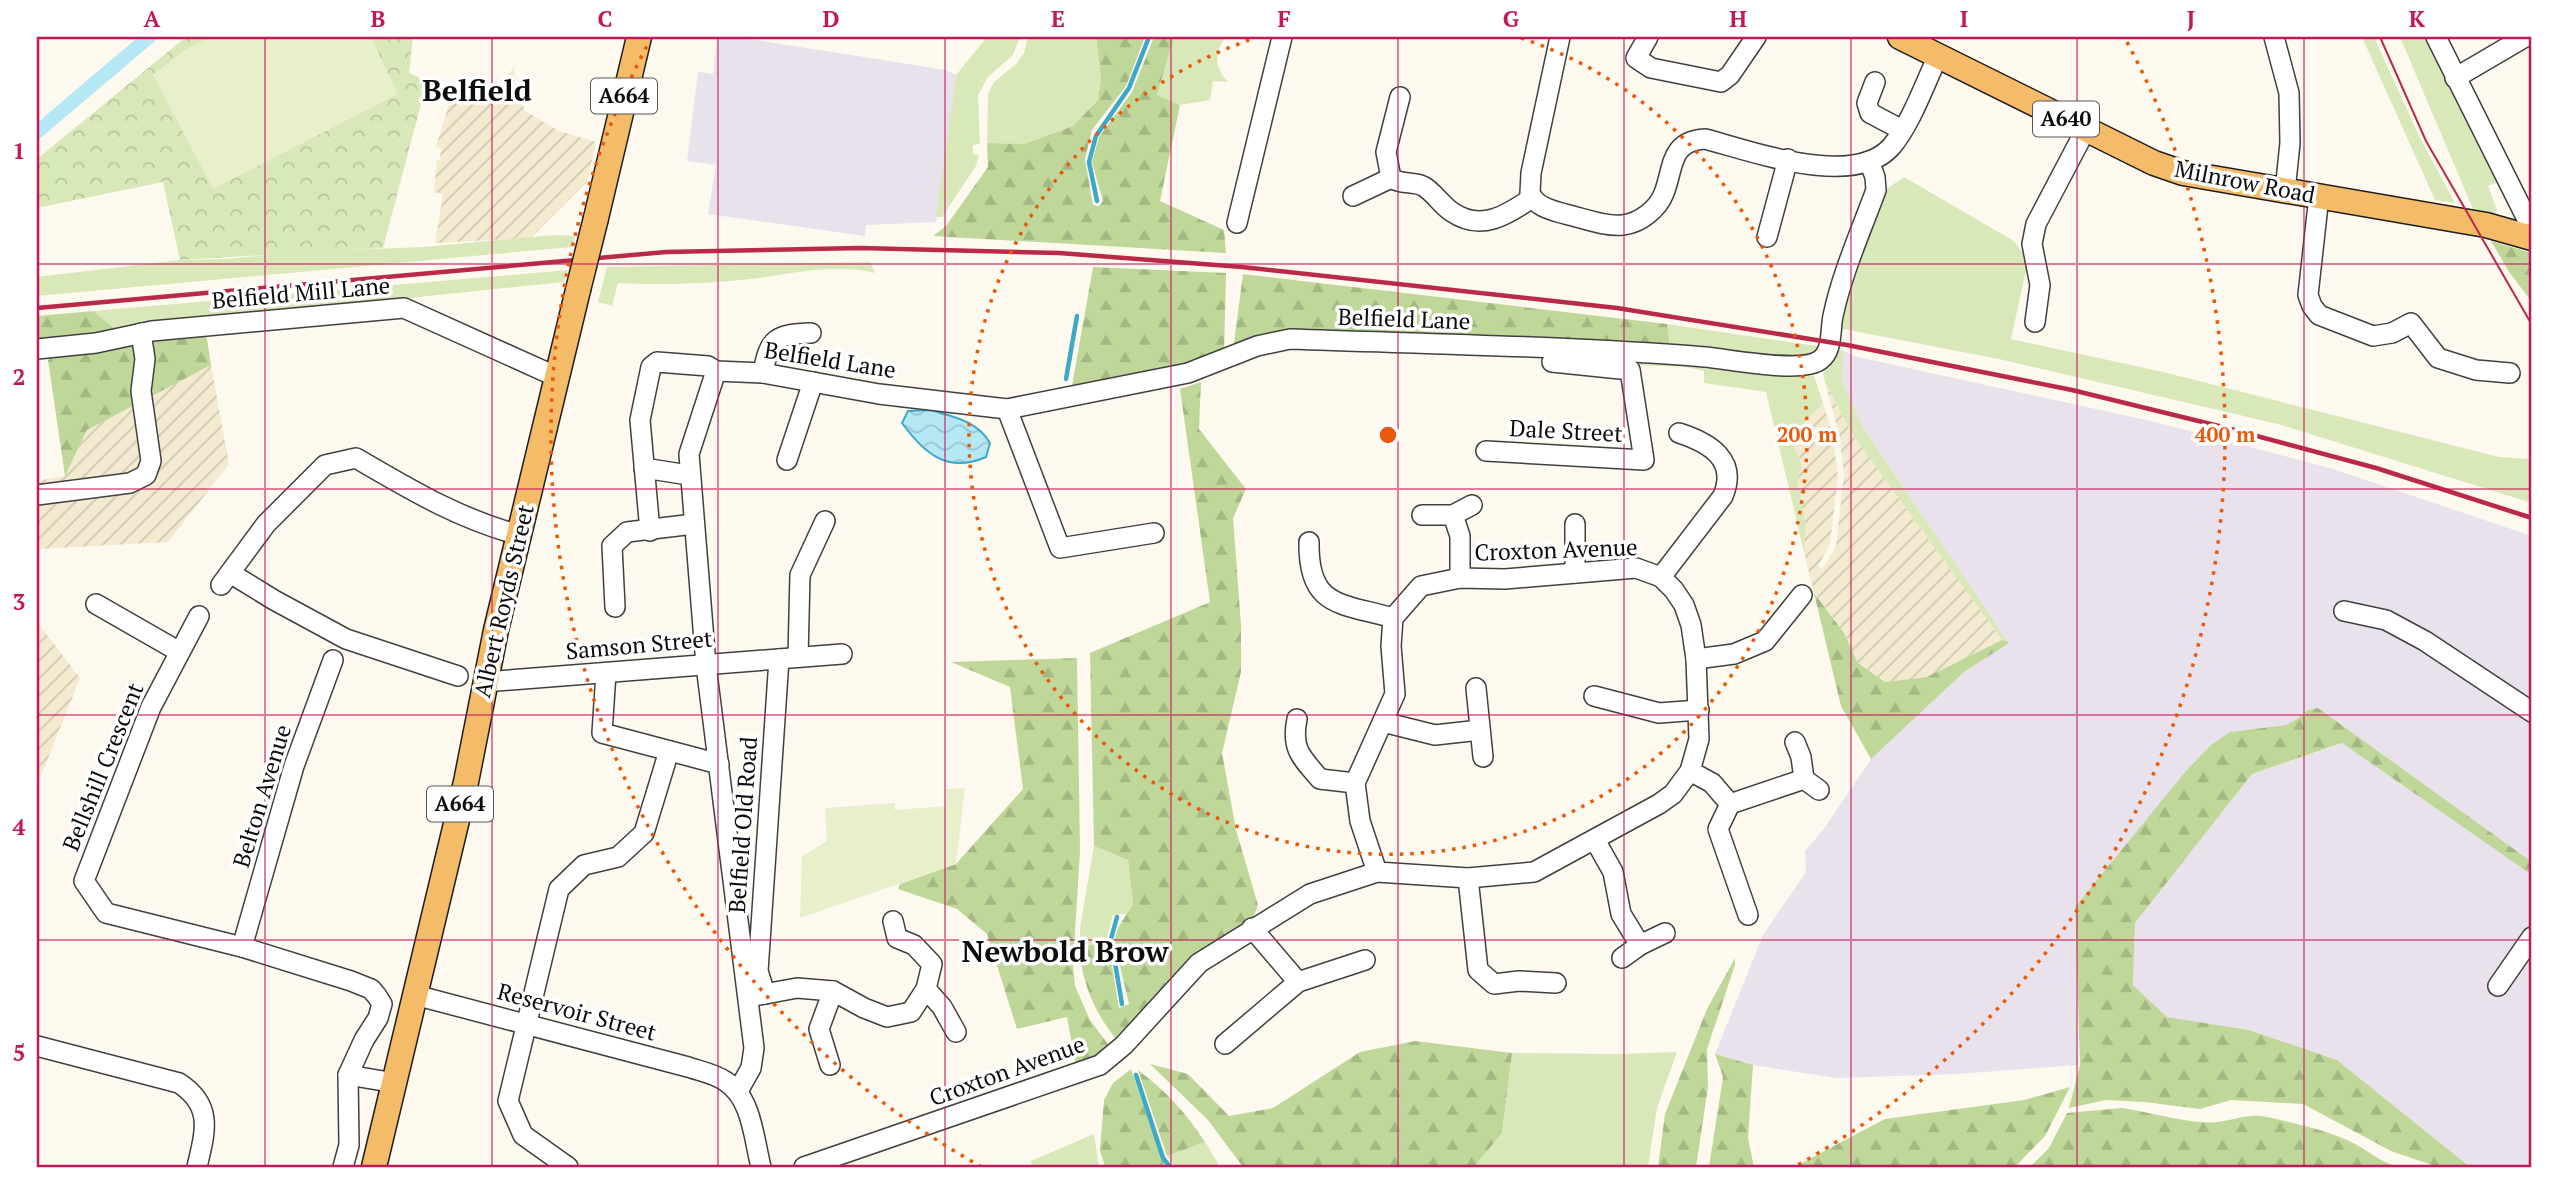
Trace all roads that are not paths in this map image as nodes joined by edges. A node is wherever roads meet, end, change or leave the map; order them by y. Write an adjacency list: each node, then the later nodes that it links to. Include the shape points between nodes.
1 (639, 37): 34 (main road, Albert Royds Street / A664, bridge)
2 (1282, 37): 22 (street)
3 (1560, 37): 21 (street, via 1529,186)
4 (1647, 37): 5 (street, via 1636,58 1651,68 1721,82 1731,75)
5 (1756, 37)
6 (2274, 37): 18 (street, via 2289,93)
7 (2436, 37): 10 (street)
8 (2525, 37): 10 (street)
9 (1918, 44): 13 (main road, Milnrow Road / A640); 14 (street)
10 (2455, 78): 23 (street)
11 (1875, 82): 14 (street, via 1867,103 1870,113)
12 (1400, 97): 17 (street, via 1386,152)
13 (2086, 129): 18 (main road, Milnrow Road / A640, via 2183,173); 26 (street, via 2036,224 2032,244 2040,285)
14 (1902, 130): 16 (street, via 1883,155)
15 (1788, 159): 16 (street, via 1834,167); 21 (street, via 1696,140 1678,152 1654,209 1623,225 1550,210); 24 (street)
16 (1869, 161): 29 (street, Belfield Lane, via 1876,190 1841,286 1829,345 1818,362 1794,366)
17 (1391, 178): 19 (street); 21 (street, via 1422,186 1468,220 1496,220)
18 (2285, 191): 20 (main road, Milnrow Road / A640)
19 (1353, 196)
20 (2319, 196): 25 (main road, Milnrow Road / A640, via 2486,225); 33 (street, via 2308,295 2319,315 2373,336 2411,323 2438,358 2476,370)
21 (1532, 198)
22 (1237, 223)
23 (2532, 229): 25 (street)
24 (1768, 237)
25 (2532, 238)
26 (2035, 322)
27 (141, 333): 30 (street, Belfield Mill Lane); 34 (street, Belfield Mill Lane, via 404,309); 42 (street, via 145,359 141,391 151,461 146,475 130,483)
28 (811, 333): 32 (street, via 787,334 775,341 766,354)
29 (1522, 348): 36 (street, Belfield Lane, via 1290,338 1188,373); 38 (street, Dale Street, via 1550,362 1630,370 1644,460)
30 (37, 349)
31 (716, 371): 32 (street, Belfield Lane); 40 (street, Belfield Lane, via 708,366 657,362 651,367 640,420); 41 (street, via 689,454)
32 (763, 373): 35 (street, Belfield Lane)
33 (2510, 373)
34 (557, 377): 51 (main road, Albert Royds Street / A664)
35 (813, 382): 36 (street, Belfield Lane); 39 (street)
36 (1007, 408): 50 (street, via 1059,548)
37 (1679, 433): 54 (street, via 1701,440 1722,458 1728,485)
38 (1486, 451)
39 (787, 460)
40 (644, 468): 41 (street); 49 (street)
41 (690, 472): 47 (street)
42 (37, 495)
43 (1472, 505): 45 (street)
44 (1422, 515): 45 (street)
45 (1453, 515): 55 (street, via 1460,536)
46 (825, 522): 64 (street, via 800,575)
47 (694, 524): 49 (street); 67 (street)
48 (1575, 524): 53 (street)
49 (650, 531): 58 (street, via 627,532 612,546)
50 (1154, 533)
51 (519, 535): 69 (street, via 443,508 356,458 325,465 266,524 225,579 345,639); 70 (main road, Albert Royds Street / A664)
52 (1309, 542): 61 (street, via 1309,566 1326,598)
53 (1575, 573): 54 (street, Croxton Avenue, via 1636,568); 55 (street, Croxton Avenue)
54 (1661, 577): 65 (street, Croxton Avenue, via 1684,605)
55 (1460, 578): 61 (street, Croxton Avenue, via 1421,586)
56 (1802, 596): 65 (street, via 1765,641 1734,654)
57 (96, 604): 62 (street)
58 (615, 607)
59 (2344, 611): 74 (street, via 2386,620)
60 (199, 616): 62 (street, Bellshill Crescent)
61 (1393, 618): 76 (street, via 1395,694)
62 (178, 651): 94 (street, Bellshill Crescent, via 150,707 84,881 106,913)
63 (842, 654): 64 (street, Samson Street)
64 (789, 658): 67 (street, Samson Street); 103 (street, Belfield Old Road)
65 (1696, 659): 73 (street, Croxton Avenue)
66 (333, 660): 94 (street, Belton Avenue, via 294,766)
67 (706, 665): 68 (street, Samson Street); 81 (street)
68 (606, 673): 70 (street, Samson Street); 79 (street, via 602,733)
69 (458, 676)
70 (484, 682): 102 (main road, Albert Royds Street / A664, via 466,782)
71 (1476, 688): 77 (street)
72 (1594, 696): 73 (street, via 1659,713)
73 (1699, 710): 82 (street, Croxton Avenue, via 1699,739)
74 (2532, 712)
75 (1297, 719): 83 (street, via 1293,738 1320,779)
76 (1383, 722): 77 (street, via 1435,736); 83 (street)
77 (1480, 730): 80 (street)
78 (1795, 742): 84 (street, via 1812,784)
79 (669, 751): 81 (street); 104 (street, via 644,833 618,857 584,865 559,889)
80 (1483, 757)
81 (719, 764): 103 (street)
82 (1690, 771): 84 (street, via 1712,783); 85 (street, Croxton Avenue, via 1673,794)
83 (1355, 783): 86 (street, via 1360,821)
84 (1730, 804): 88 (street, via 1718,829)
85 (1595, 840): 87 (street, Croxton Avenue, via 1534,872); 93 (street, via 1613,872 1621,914)
86 (1377, 872): 87 (street, Croxton Avenue); 90 (street, Croxton Avenue, via 1310,894)
87 (1468, 878): 98 (street, via 1478,970 1494,984)
88 (1748, 915)
89 (893, 921): 100 (street, via 897,938 914,945 932,964)
90 (1252, 928): 97 (street); 117 (street, Croxton Avenue, via 1199,963 1100,1065)
91 (1665, 933): 93 (street)
92 (2532, 937): 99 (street)
93 (1640, 945): 95 (street)
94 (242, 947): 109 (street, Bellshill Crescent, via 371,989 382,1004 381,1011)
95 (1622, 958)
96 (1365, 960): 97 (street)
97 (1298, 982): 106 (street)
98 (1556, 983)
99 (2498, 986)
100 (926, 989): 101 (street, via 911,1012 887,1017); 105 (street)
101 (834, 991): 103 (street, via 797,988); 108 (street, via 819,1029)
102 (415, 995): 104 (street, Reservoir Street); 110 (main road, Albert Royds Street / A664)
103 (756, 996): 111 (street, via 751,1068)
104 (527, 1023): 111 (street, Reservoir Street, via 688,1067); 115 (street, via 508,1101 523,1135)
105 (956, 1032)
106 (1225, 1044)
107 (37, 1046): 112 (street, via 179,1083 187,1089 204,1113 206,1129)
108 (830, 1065)
109 (348, 1074): 110 (street); 113 (street, via 349,1145)
110 (395, 1083): 114 (main road, Albert Royds Street / A664)
111 (731, 1086): 116 (street, via 747,1109)
112 (197, 1167)
113 (343, 1167)
114 (374, 1167)
115 (568, 1167)
116 (761, 1167)
117 (804, 1167)

